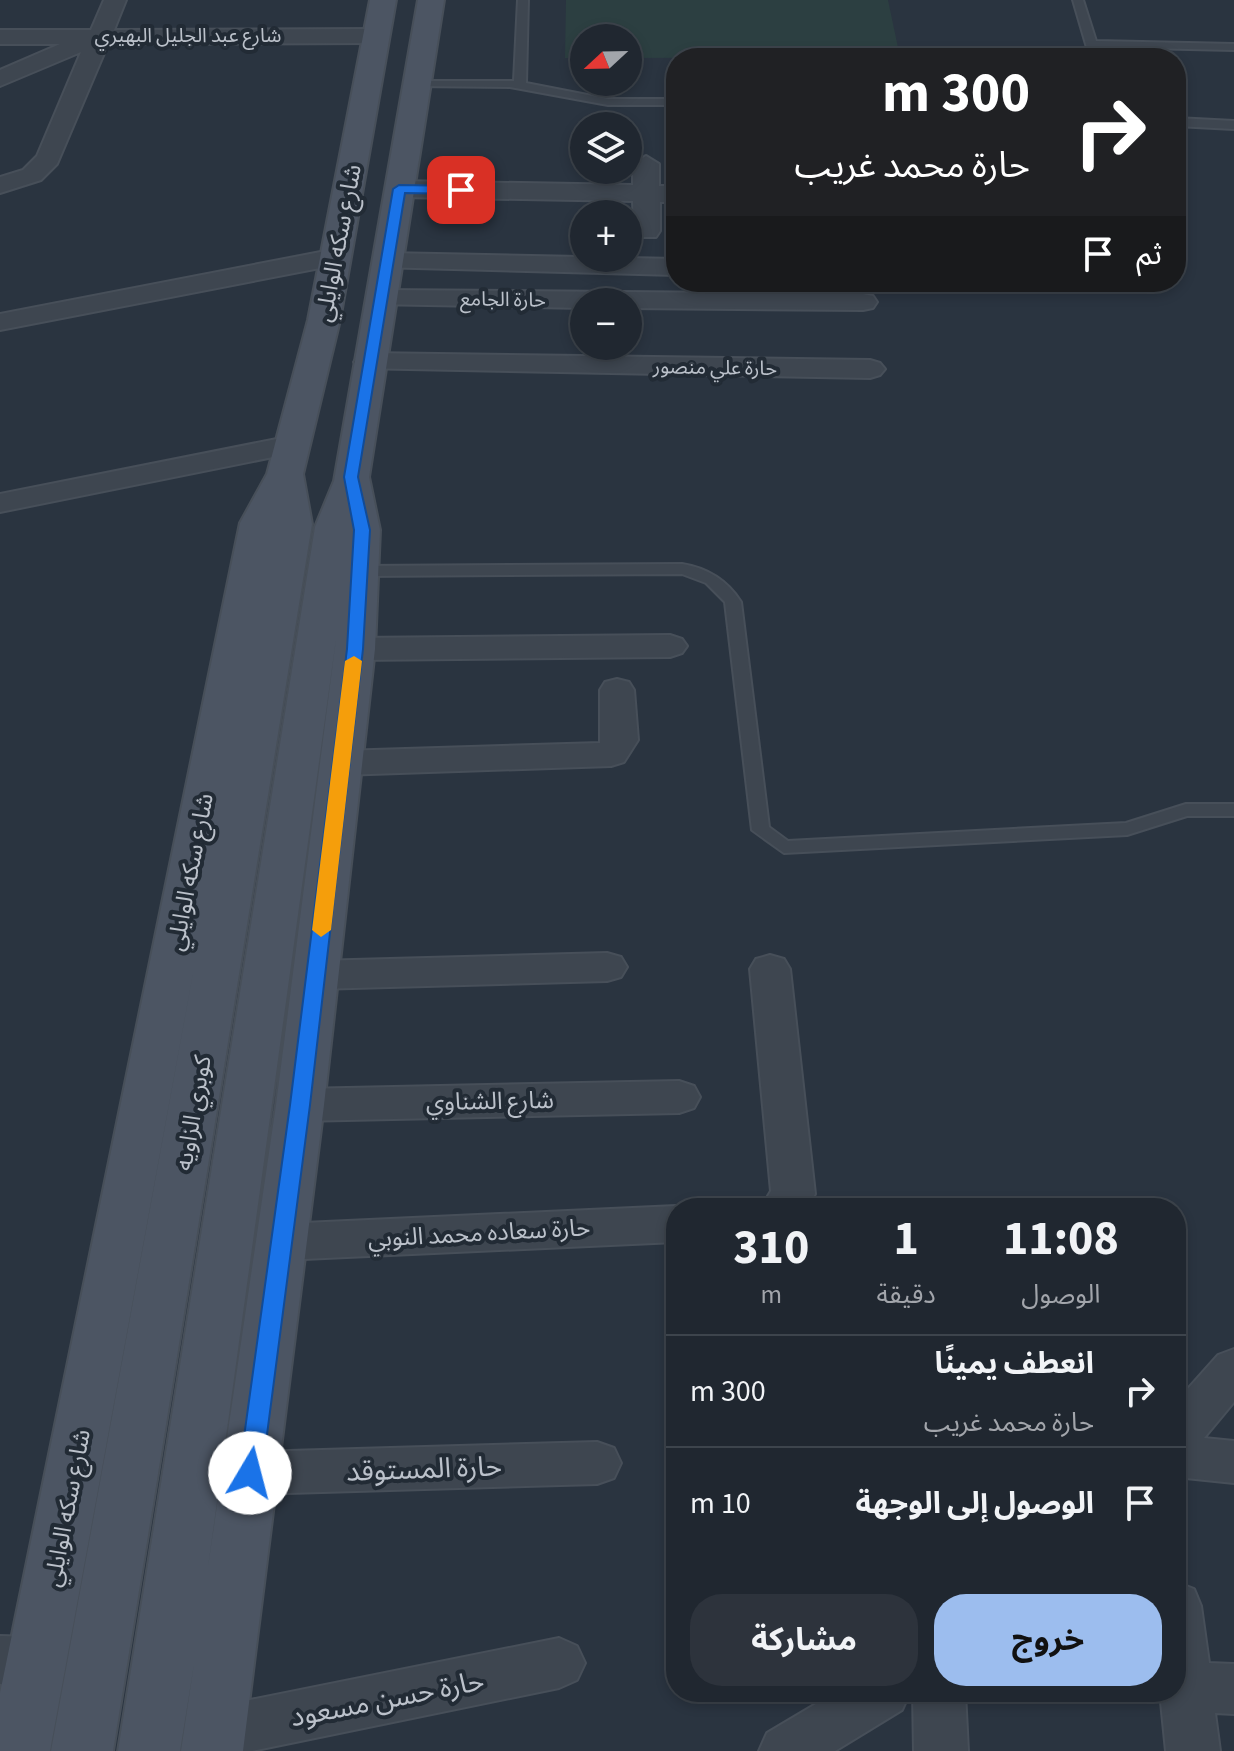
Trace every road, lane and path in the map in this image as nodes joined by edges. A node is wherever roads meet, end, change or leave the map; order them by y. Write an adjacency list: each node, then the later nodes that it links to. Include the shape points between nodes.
1 (115, 0): 6 (street)
2 (431, 0): 12 (main road, شارع سكه الوايلي)
3 (523, 0): 13 (lane)
4 (1078, 0): 8 (lane)
5 (380, 18): 6 (street, شارع عبد الجليل البهيري); 23 (main road, شارع سكه الوايلي)
6 (101, 35): 7 (street, شارع عبد الجليل البهيري); 11 (street); 18 (street, via 48,159 32,175)
7 (0, 37)
8 (1092, 44): 9 (lane); 10 (lane)
9 (1234, 47)
10 (1093, 48)
11 (0, 79)
12 (417, 84): 13 (lane); 19 (main road, شارع سكه الوايلي)
13 (520, 86): 14 (lane, via 608,102)
14 (666, 102)
15 (1186, 123): 16 (lane)
16 (1234, 125)
17 (646, 164): 20 (street)
18 (0, 185)
19 (399, 189): 20 (street); 25 (main road, شارع سكه الوايلي)
20 (646, 193): 21 (street); 22 (street)
21 (666, 194)
22 (647, 231)
23 (336, 257): 27 (street); 30 (main road, شارع سكه الوايلي)
24 (666, 267): 25 (street)
25 (385, 279): 26 (street, حارة الجامع); 28 (main road, شارع سكه الوايلي)
26 (863, 302)
27 (0, 322)
28 (368, 362): 29 (street, حارة علي منصور); 31 (main road, شارع سكه الوايلي)
29 (870, 369)
30 (289, 460): 32 (street); 54 (main road, شارع سكه الوايلي, via 258,523); 61 (main road, كوبري الزاويه, via 294,524)
31 (351, 477): 33 (main road, شارع سكه الوايلي, via 362,530); 62 (main road, via 333,527)
32 (0, 503)
33 (362, 571): 35 (main road, شارع سكه الوايلي); 38 (lane, via 682,569 702,575 733,602 761,830 784,847 1127,829 1186,810)
34 (670, 646): 35 (street)
35 (355, 649): 37 (main road, شارع سكه الوايلي)
36 (617, 690): 37 (street, via 620,740 611,754)
37 (341, 763): 41 (main road, شارع سكه الوايلي)
38 (1234, 810)
39 (607, 967): 41 (street)
40 (770, 969): 44 (street)
41 (316, 975): 43 (main road, شارع سكه الوايلي)
42 (679, 1097): 43 (street, شارع الشناوي)
43 (300, 1105): 46 (main road, شارع سكه الوايلي)
44 (790, 1198)
45 (666, 1224): 46 (street, حارة سعاده محمد النوبي)
46 (282, 1242): 52 (main road, شارع سكه الوايلي)
47 (1234, 1369): 48 (street)
48 (1186, 1424)
49 (1186, 1457): 50 (street)
50 (1234, 1462)
51 (597, 1463): 52 (street, حارة المستوقد)
52 (250, 1473): 59 (main road, شارع سكه الوايلي)
53 (1186, 1631): 56 (street)
54 (19, 1660): 60 (main road, شارع سكه الوايلي)
55 (559, 1663): 59 (street, حارة حسن مسعود)
56 (1209, 1688): 65 (street)
57 (867, 1702): 63 (street)
58 (939, 1702): 64 (street)
59 (213, 1742)
60 (19, 1751)
61 (82, 1751)
62 (149, 1751)
63 (786, 1751)
64 (941, 1751)
65 (1193, 1751)

